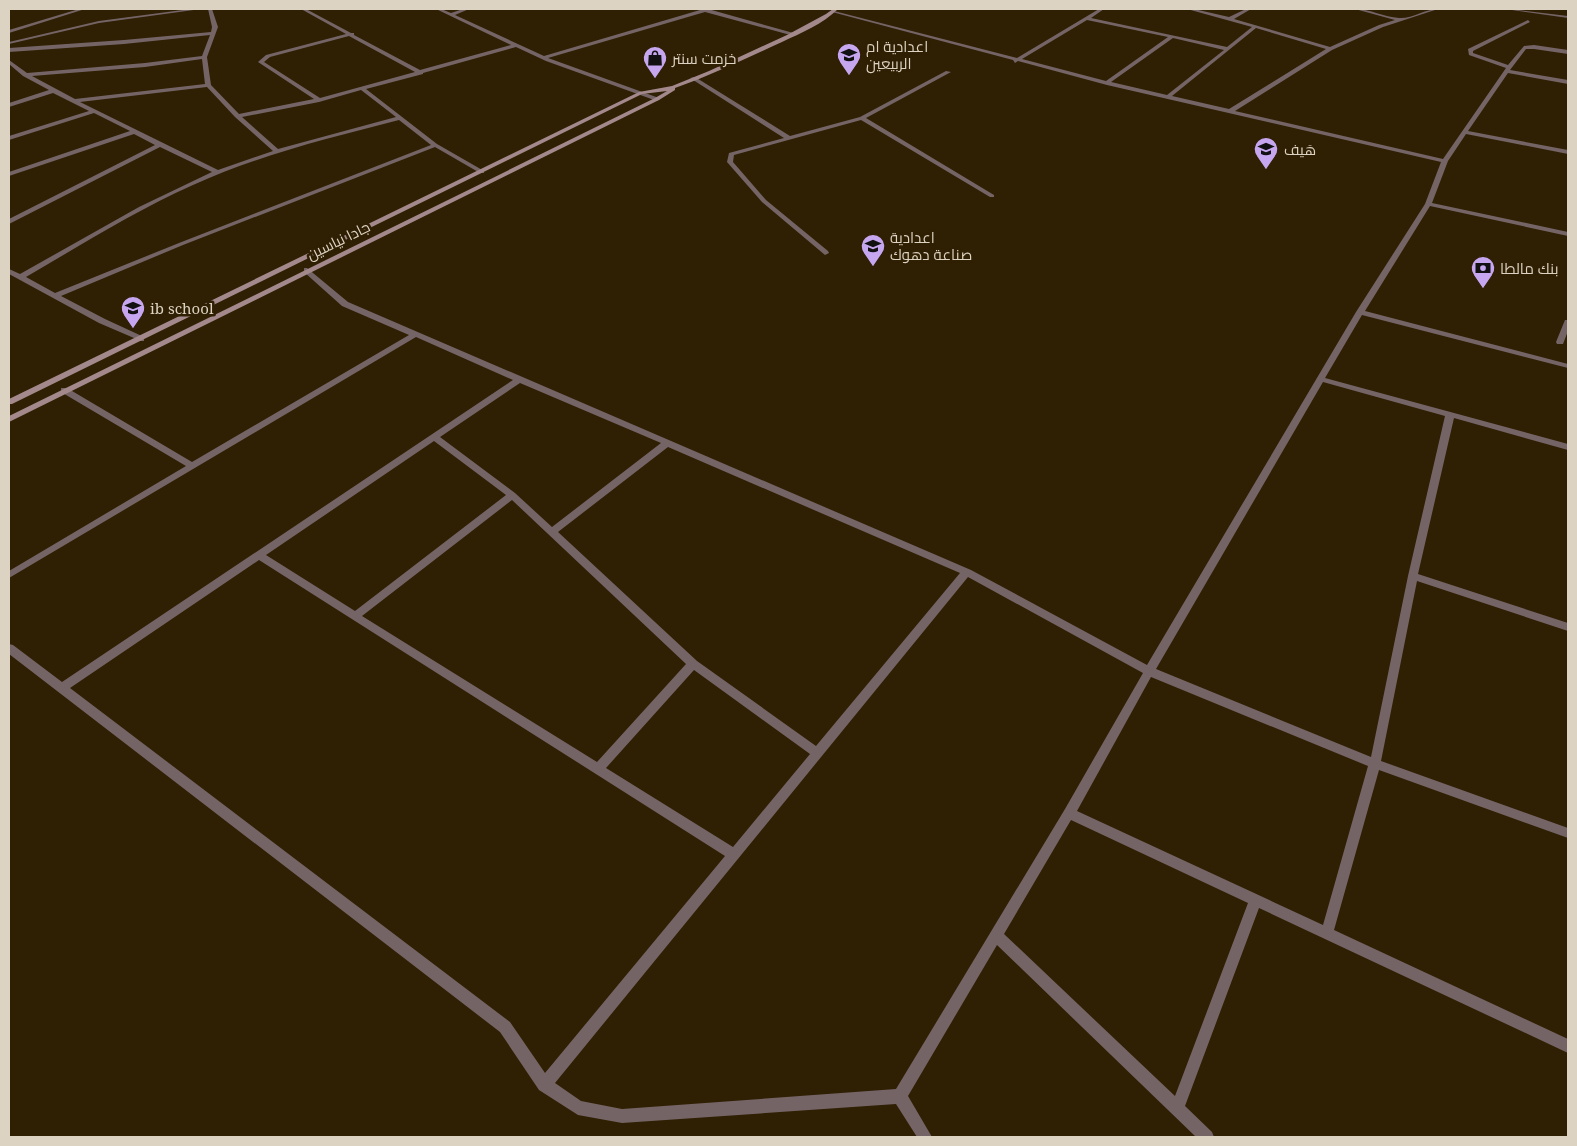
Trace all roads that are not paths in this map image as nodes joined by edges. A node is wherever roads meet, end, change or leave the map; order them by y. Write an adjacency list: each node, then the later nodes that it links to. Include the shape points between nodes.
1 (83, 9): 23 (street)
2 (199, 9): 28 (street, via 99,22)
3 (210, 9): 24 (street, via 215,27)
4 (303, 9): 25 (street)
5 (438, 9): 16 (street)
6 (467, 9): 16 (street)
7 (700, 9): 14 (street)
8 (1102, 9): 18 (street)
9 (1189, 9): 19 (street)
10 (1249, 9): 19 (street)
11 (1358, 9): 20 (street)
12 (1436, 9): 20 (street)
13 (1512, 9): 17 (street)
14 (706, 10): 26 (street); 35 (street)
15 (835, 10): 26 (street); 36 (street)
16 (452, 15): 29 (street)
17 (1568, 16)
18 (1086, 18): 27 (street); 36 (street)
19 (1230, 19): 22 (street)
20 (1400, 20): 31 (street)
21 (1528, 21): 38 (street, via 1470,50 1471,54)
22 (1255, 26): 30 (street); 31 (street)
23 (9, 32)
24 (213, 33): 32 (street); 34 (street)
25 (352, 34): 39 (street); 52 (street, via 268,56 261,62)
26 (794, 34): 42 (street)
27 (1173, 36): 30 (street); 44 (street)
28 (9, 43)
29 (517, 46): 35 (street); 39 (street)
30 (1228, 49): 50 (street)
31 (1330, 49): 56 (street)
32 (9, 50)
33 (1568, 52): 38 (street, via 1524,48)
34 (204, 57): 41 (street); 45 (street)
35 (543, 58): 49 (street)
36 (1015, 61): 44 (street)
37 (9, 62): 41 (street)
38 (1507, 69): 43 (street); 61 (street)
39 (421, 72): 47 (street)
40 (948, 72): 59 (street)
41 (24, 75): 48 (street)
42 (693, 78): 46 (street); 63 (street)
43 (1568, 82)
44 (1107, 83): 50 (street)
45 (208, 85): 53 (street); 57 (street)
46 (678, 86): 49 (street, جادا نیاسین); 51 (street, جادا نیاسین)
47 (363, 89): 52 (street); 58 (street)
48 (53, 91): 53 (street); 54 (street)
49 (642, 94): 51 (street); 70 (street, جادا نیاسین)
50 (1168, 97): 56 (street)
51 (657, 99): 77 (street, جادا نیاسین)
52 (319, 100): 57 (street)
53 (73, 101): 55 (street)
54 (9, 105)
55 (94, 111): 60 (street); 62 (street)
56 (1230, 111): 68 (street)
57 (238, 116): 66 (street)
58 (399, 118): 65 (street); 66 (street)
59 (862, 118): 63 (street); 72 (street)
60 (134, 132): 64 (street); 71 (street)
61 (1465, 132): 67 (street); 68 (street)
62 (9, 138)
63 (789, 138): 76 (street, via 731,154 730,162 764,201)
64 (159, 145): 69 (street); 74 (street)
65 (435, 145): 70 (street); 80 (street)
66 (278, 152): 69 (street)
67 (1568, 152)
68 (1445, 161): 73 (street)
69 (218, 172): 79 (street, via 124,218)
70 (482, 172): 84 (street, جادا نیاسین)
71 (9, 174)
72 (992, 196)
73 (1428, 204): 75 (street); 81 (street)
74 (9, 222)
75 (1568, 234)
76 (825, 253)
77 (307, 270): 83 (street, via 345,304); 88 (street, جادا نیاسین)
78 (9, 271): 79 (street)
79 (21, 277): 80 (street)
80 (54, 296): 84 (street)
81 (1360, 312): 87 (street); 90 (street)
82 (1568, 322): 85 (street)
83 (416, 334): 89 (street); 98 (street)
84 (140, 339): 86 (street, جادا نیاسین)
85 (1560, 342)
86 (83, 366): 88 (street); 92 (street, جادا نیاسین)
87 (1568, 366)
88 (97, 374): 91 (street, جادا نیاسین)
89 (520, 379): 95 (street); 96 (street)
90 (1320, 379): 93 (street); 109 (street)
91 (64, 390): 94 (street, جادا نیاسین); 98 (street)
92 (9, 402)
93 (1450, 415): 97 (street); 104 (street)
94 (9, 419)
95 (434, 437): 99 (street); 101 (street)
96 (667, 443): 100 (street); 102 (street)
97 (1568, 447)
98 (192, 466): 103 (street)
99 (512, 495): 100 (street); 105 (street)
100 (552, 532): 108 (street)
101 (258, 555): 105 (street); 110 (street)
102 (967, 572): 109 (street); 111 (street)
103 (9, 575)
104 (1413, 576): 106 (street); 112 (street)
105 (355, 616): 113 (street)
106 (1568, 627)
107 (9, 648): 110 (street)
108 (693, 664): 111 (street); 113 (street)
109 (1149, 671): 112 (street); 114 (street)
110 (62, 688): 121 (street, via 505,1027)
111 (818, 754): 116 (street)
112 (1375, 764): 115 (street); 118 (street)
113 (598, 769): 116 (street)
114 (1069, 813): 117 (street); 119 (street)
115 (1568, 833)
116 (734, 854): 121 (street)
117 (1255, 900): 118 (street); 123 (street)
118 (1327, 933): 120 (street)
119 (996, 935): 122 (street); 123 (street)
120 (1568, 1046)
121 (544, 1085): 122 (street, via 578,1108 622,1116)
122 (900, 1096): 124 (street)
123 (1177, 1109): 125 (street)
124 (925, 1137)
125 (1207, 1137)

